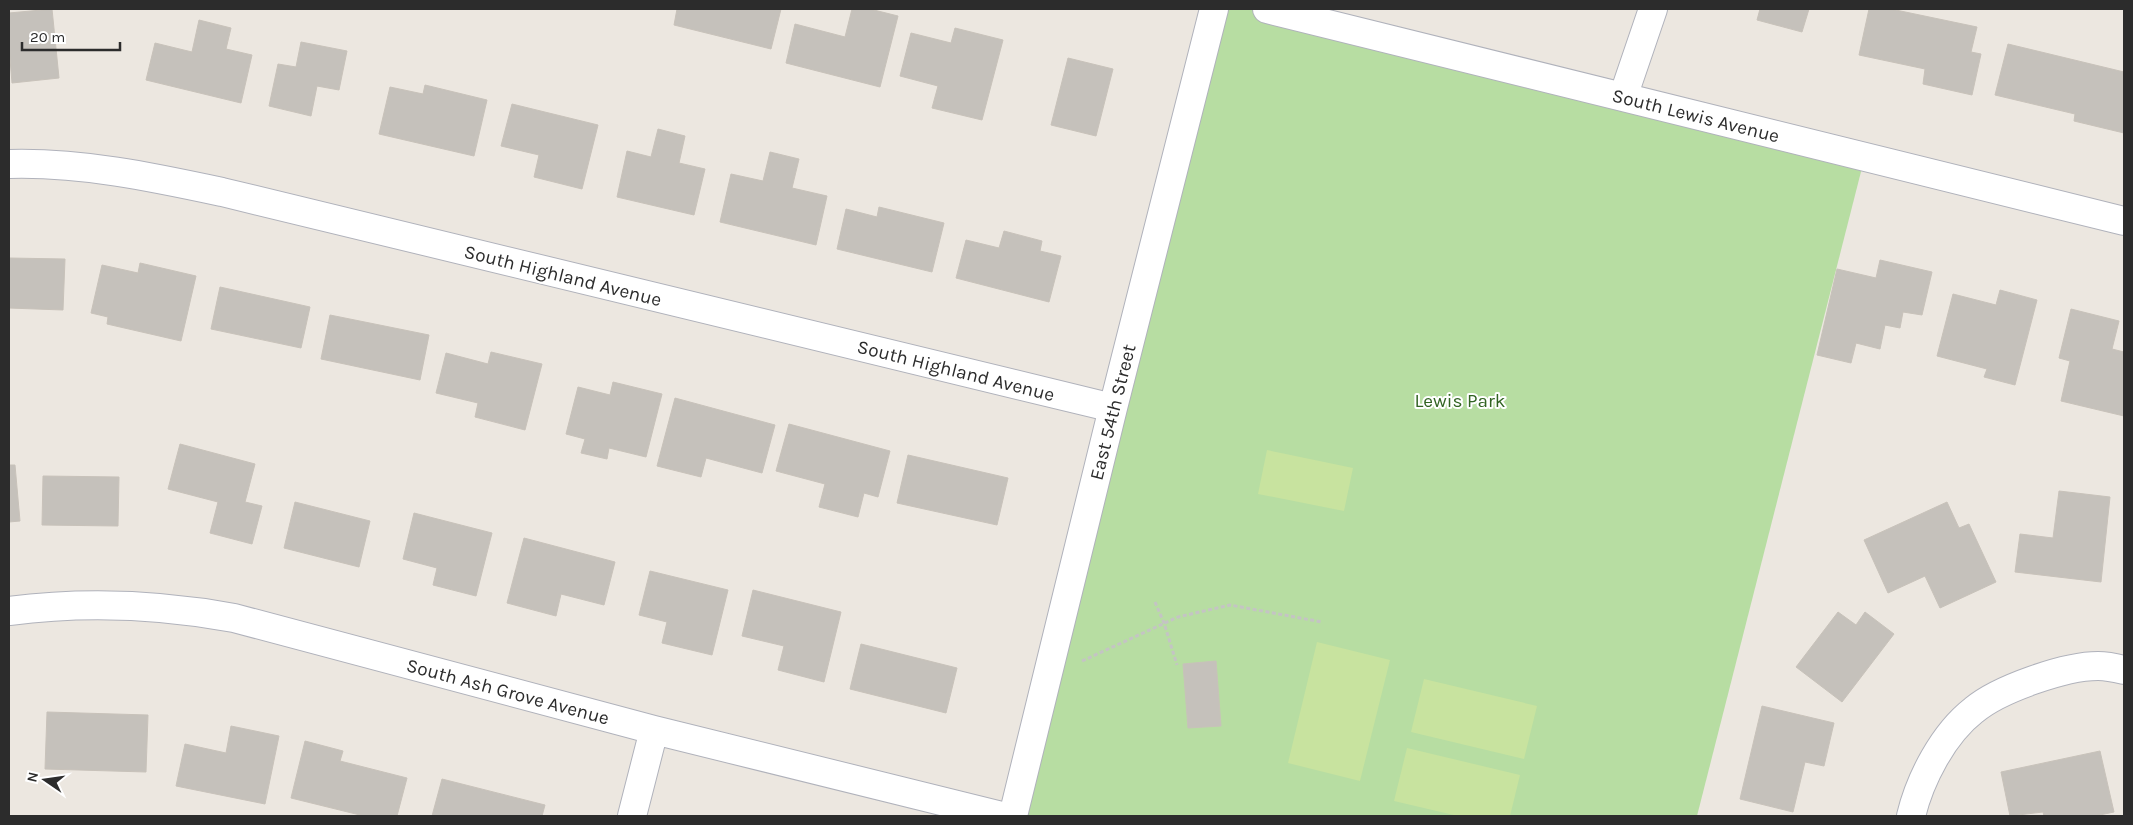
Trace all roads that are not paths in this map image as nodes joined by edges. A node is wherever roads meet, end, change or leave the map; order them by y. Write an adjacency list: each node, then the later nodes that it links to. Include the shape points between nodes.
1 (1214, 9): 7 (street, East 54th Street)
2 (1267, 9): 4 (street, South Lewis Avenue)
3 (1653, 9): 4 (street)
4 (1624, 97): 6 (street, South Lewis Avenue)
5 (9, 164): 7 (street, South Highland Avenue, via 34,163 132,173 222,192)
6 (2124, 221)
7 (1113, 408): 13 (street, East 54th Street)
8 (9, 611): 10 (street, South Ash Grove Avenue, via 50,605 120,604 190,610 234,618)
9 (2124, 670): 14 (street, via 2098,666 2048,675 1997,694 1973,710 1932,760)
10 (654, 730): 11 (street); 12 (street, South Ash Grove Avenue)
11 (632, 816)
12 (1002, 816)
13 (1012, 816)
14 (1911, 816)

